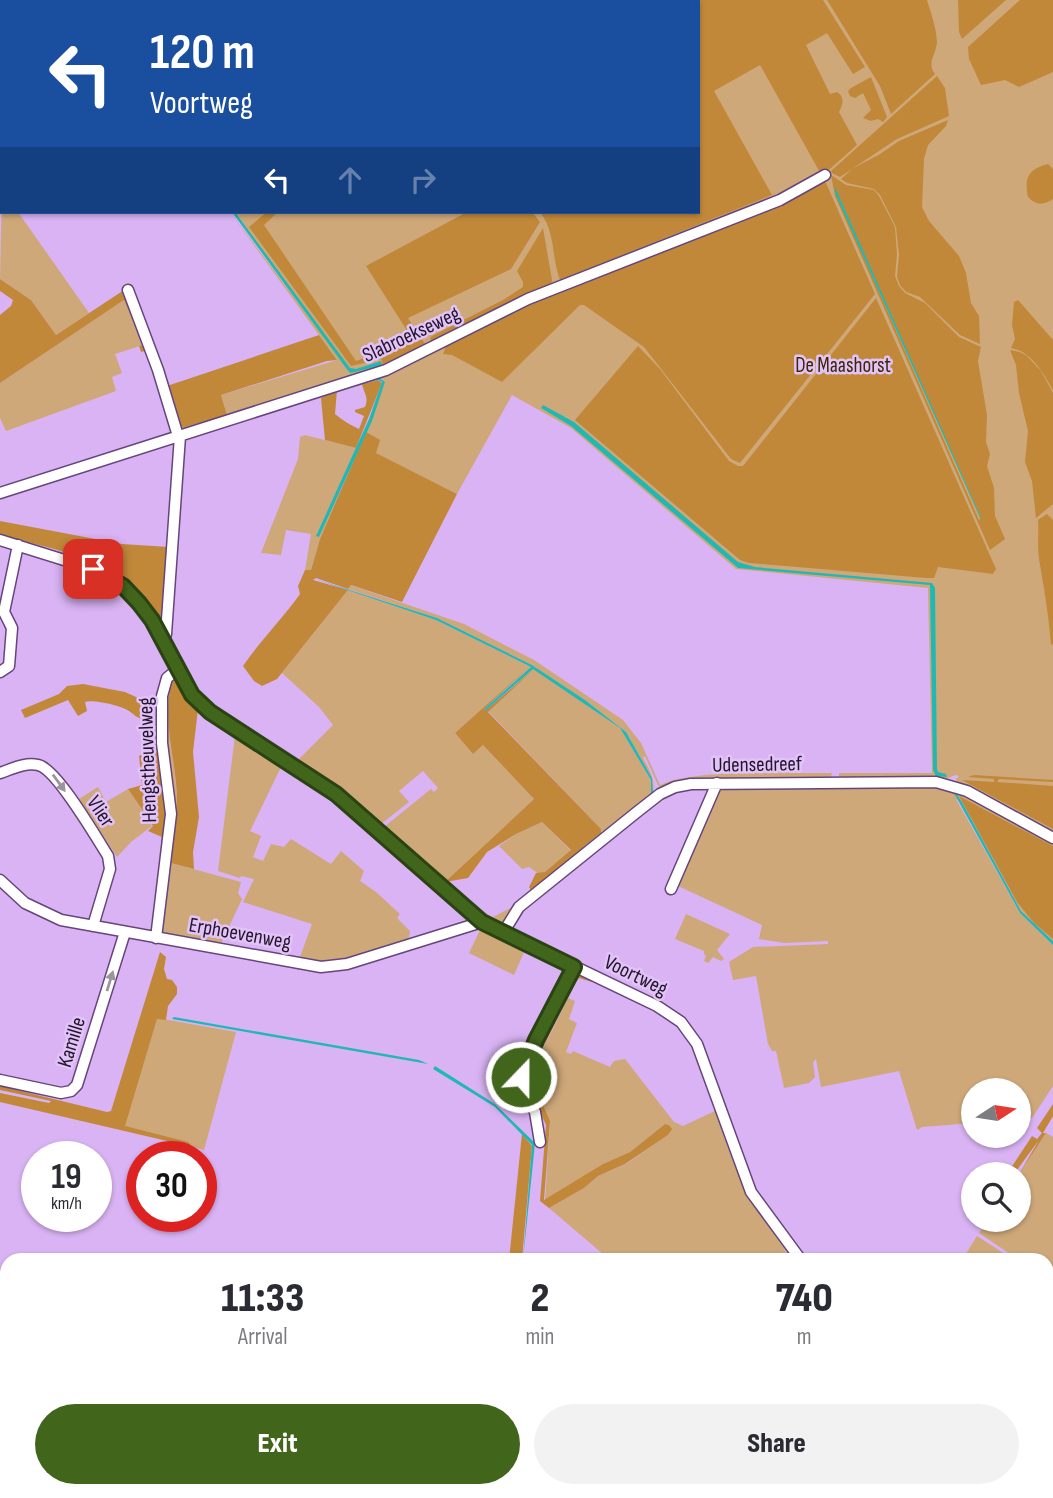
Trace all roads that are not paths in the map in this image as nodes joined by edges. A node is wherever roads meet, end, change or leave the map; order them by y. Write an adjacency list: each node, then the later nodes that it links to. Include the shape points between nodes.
1 (825, 175): 3 (street, Slabroekseweg, via 780,200 528,299 386,370)
2 (128, 290): 3 (street)
3 (179, 436): 4 (street, Slabroekseweg); 8 (street)
4 (0, 493)
5 (0, 540): 6 (street, Voortweg)
6 (18, 545): 7 (street); 8 (street, Voortweg, via 93,569 123,586 152,620)
7 (2, 612): 10 (street, via 12,628 9,666)
8 (163, 643): 9 (street, Voortweg)
9 (177, 670): 16 (street, Voortweg, via 192,695 210,712 336,794); 20 (street, Hengstheuvelweg, via 167,678 162,696 162,743 171,814)
10 (0, 672)
11 (0, 773): 17 (street, Vlier, one-way to 17, via 39,765 54,775 108,856 110,869)
12 (717, 783): 13 (street, Udensedreef, via 936,782 967,791); 15 (street); 19 (street, Udensedreef, via 683,785 660,794 519,907)
13 (1053, 838)
14 (0, 880): 17 (street, Erphoevenweg, via 37,910)
15 (671, 889)
16 (482, 922): 19 (street, Voortweg); 20 (street, Erphoevenweg, via 335,967)
17 (93, 926): 18 (street, Erphoevenweg)
18 (125, 932): 20 (street, Erphoevenweg); 22 (street, Kamille, one-way to 18, via 61,1093 77,1085)
19 (503, 933): 21 (street, Voortweg)
20 (156, 937)
21 (574, 967): 23 (street, via 521,1072); 24 (street, Voortweg, via 670,1013 690,1032 704,1057 751,1192)
22 (0, 1080)
23 (540, 1142)
24 (796, 1253)

